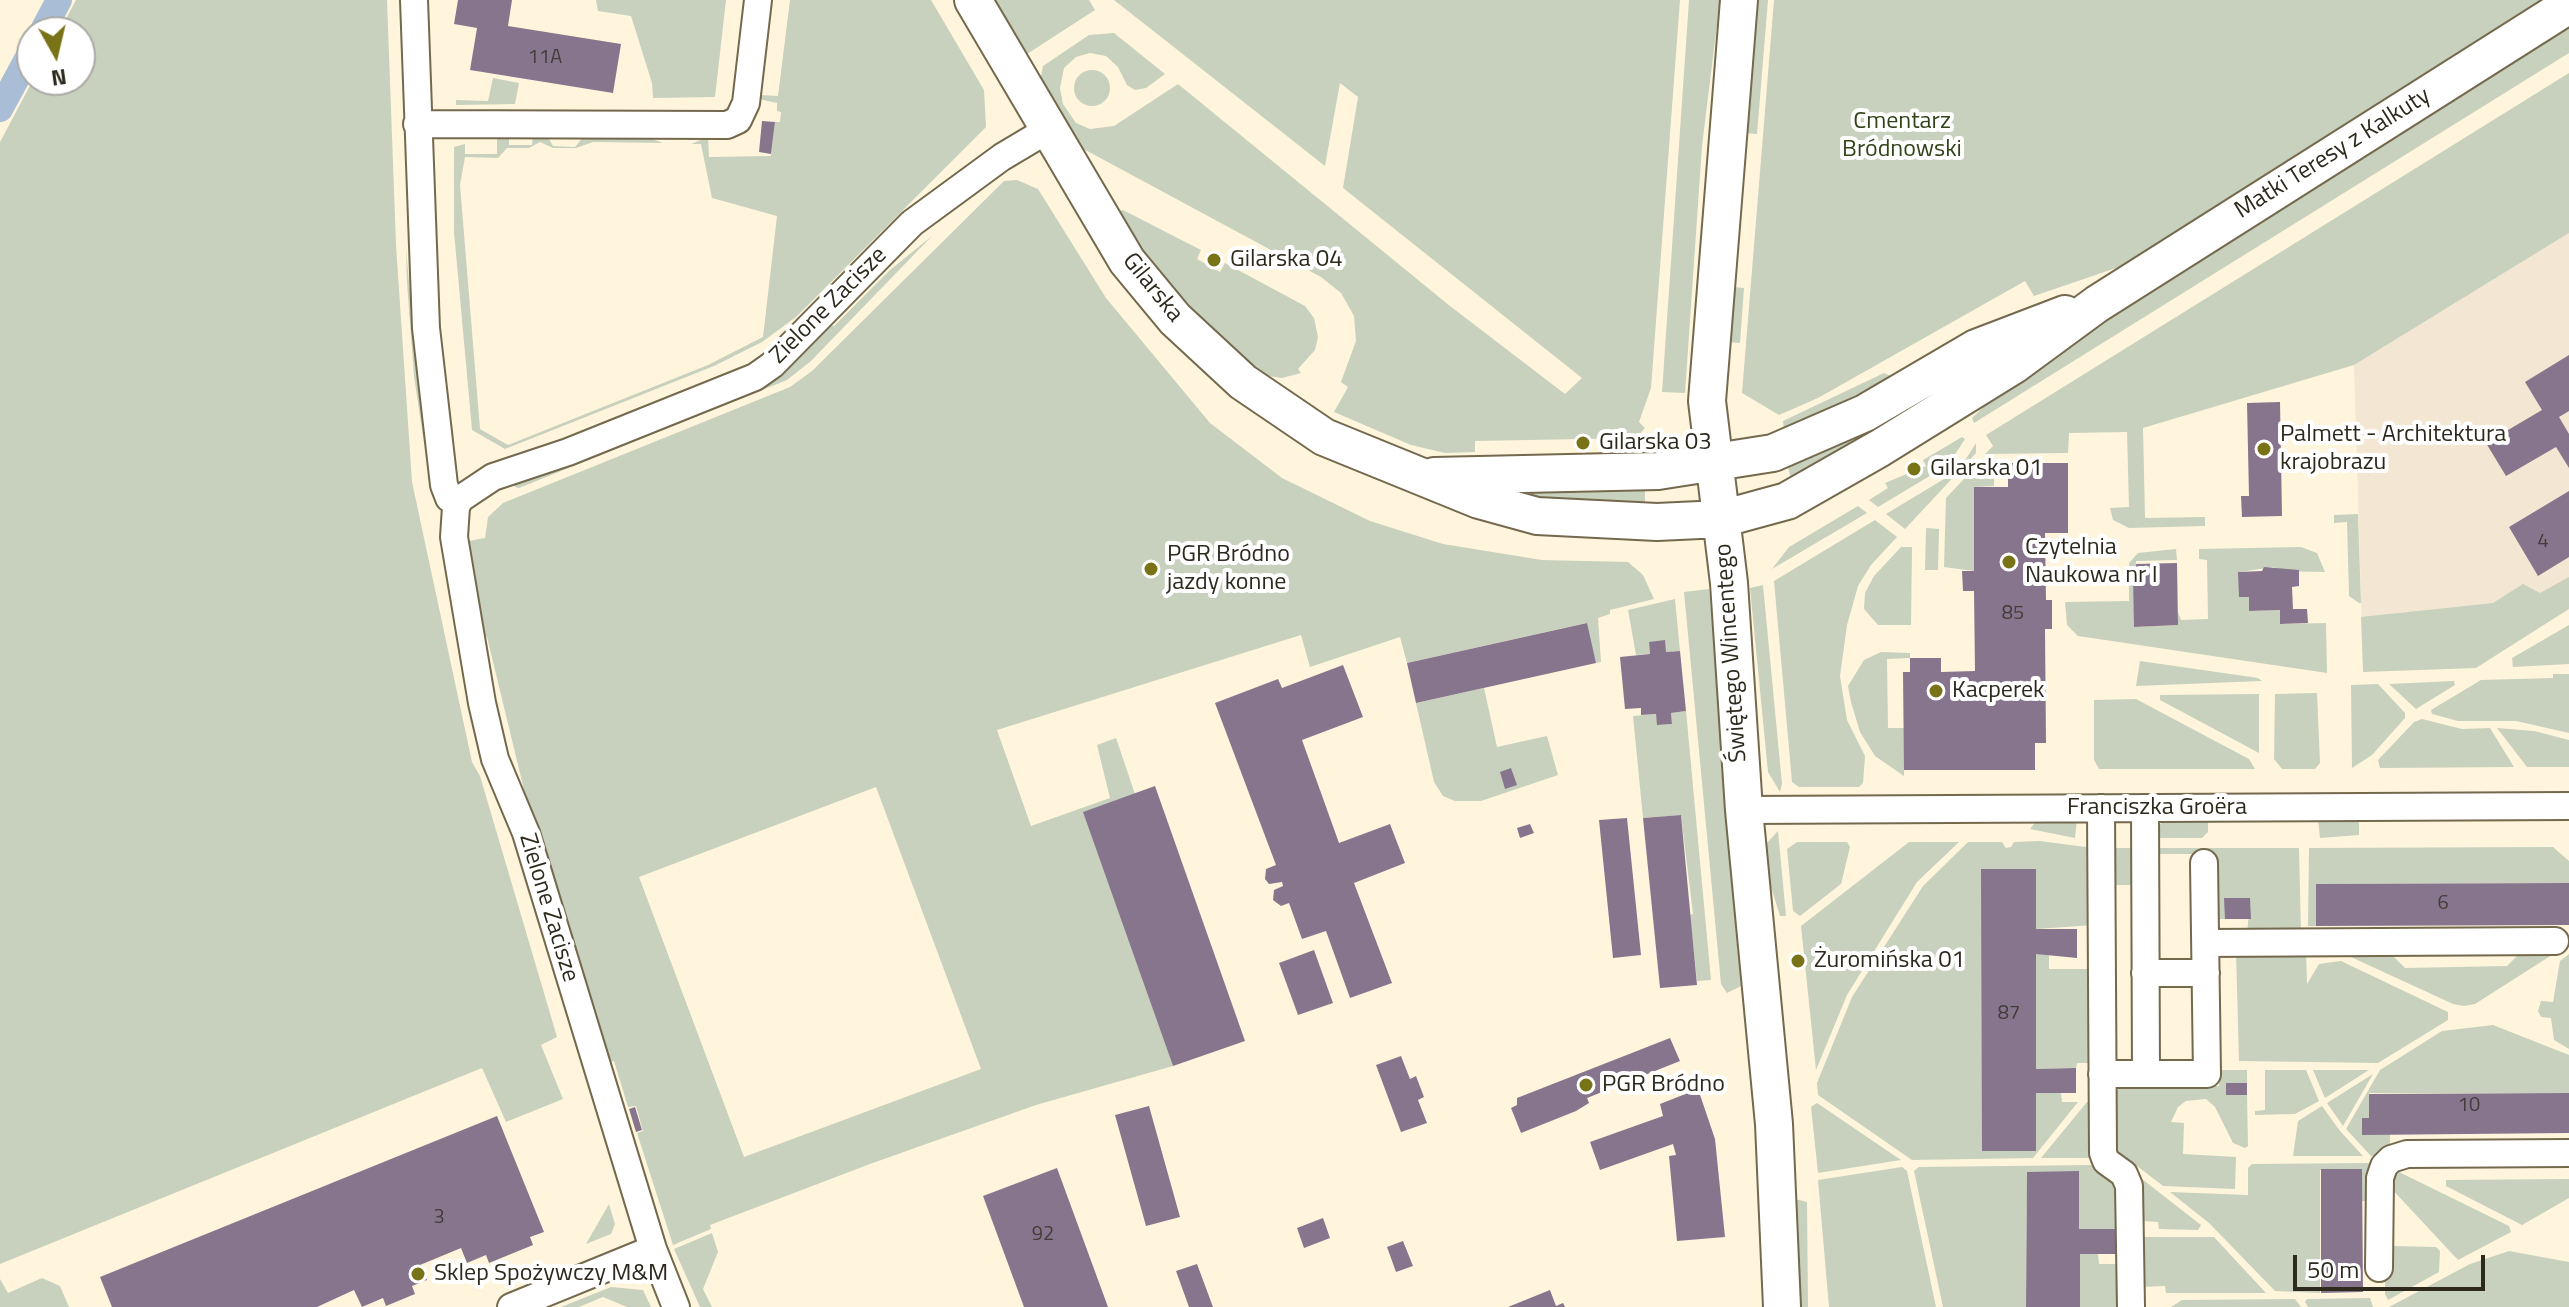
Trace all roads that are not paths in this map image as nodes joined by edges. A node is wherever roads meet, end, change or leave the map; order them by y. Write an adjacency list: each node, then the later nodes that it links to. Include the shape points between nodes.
1 (414, 0): 6 (street, Zielone Zacisze)
2 (758, 0): 6 (street, via 746,103 738,120 727,125)
3 (973, 0): 7 (street, Gilarska)
4 (1739, 0): 9 (street, Świętego Wincentego, via 1707,388)
5 (2569, 5): 8 (street, Matki Teresy z Kalkuty)
6 (417, 124): 11 (street, Zielone Zacisze, via 426,328 446,492)
7 (1049, 129): 10 (street, Gilarska, via 1127,261 1211,356 1324,437); 11 (street, Zielone Zacisze, via 912,223 755,377 493,477)
8 (2097, 304): 9 (street, Matki Teresy z Kalkuty, via 1976,348 1812,439 1773,453); 12 (street, Matki Teresy z Kalkuty, via 2014,365 1880,448 1787,501)
9 (1714, 463): 10 (street, Gilarska, via 1658,471); 12 (street, Świętego Wincentego)
10 (1427, 476): 12 (street, Gilarska, via 1479,500 1537,516 1657,522)
11 (457, 502): 25 (street, Zielone Zacisze, via 454,537 495,759 526,833)
12 (1721, 519): 16 (street, Świętego Wincentego)
13 (2569, 806): 15 (street, Franciszka Groëra)
14 (2101, 808): 15 (street, Franciszka Groëra); 16 (street, Franciszka Groëra); 22 (street)
15 (2145, 808): 20 (street)
16 (1744, 810): 29 (street, Świętego Wincentego, via 1774,1124)
17 (2204, 863): 19 (street)
18 (2555, 941): 19 (street)
19 (2206, 943): 21 (street)
20 (2145, 973): 21 (street); 23 (street)
21 (2206, 973): 23 (street, via 2207,1074)
22 (2102, 1074): 23 (street); 30 (street, via 2103,1150 2106,1161 2127,1178)
23 (2146, 1074)
24 (2569, 1153): 26 (street, via 2407,1154 2391,1159 2380,1178)
25 (653, 1249): 27 (street); 28 (street, Zielone Zacisze)
26 (2379, 1268)
27 (511, 1307)
28 (676, 1307)
29 (1782, 1307)
30 (2131, 1307)

